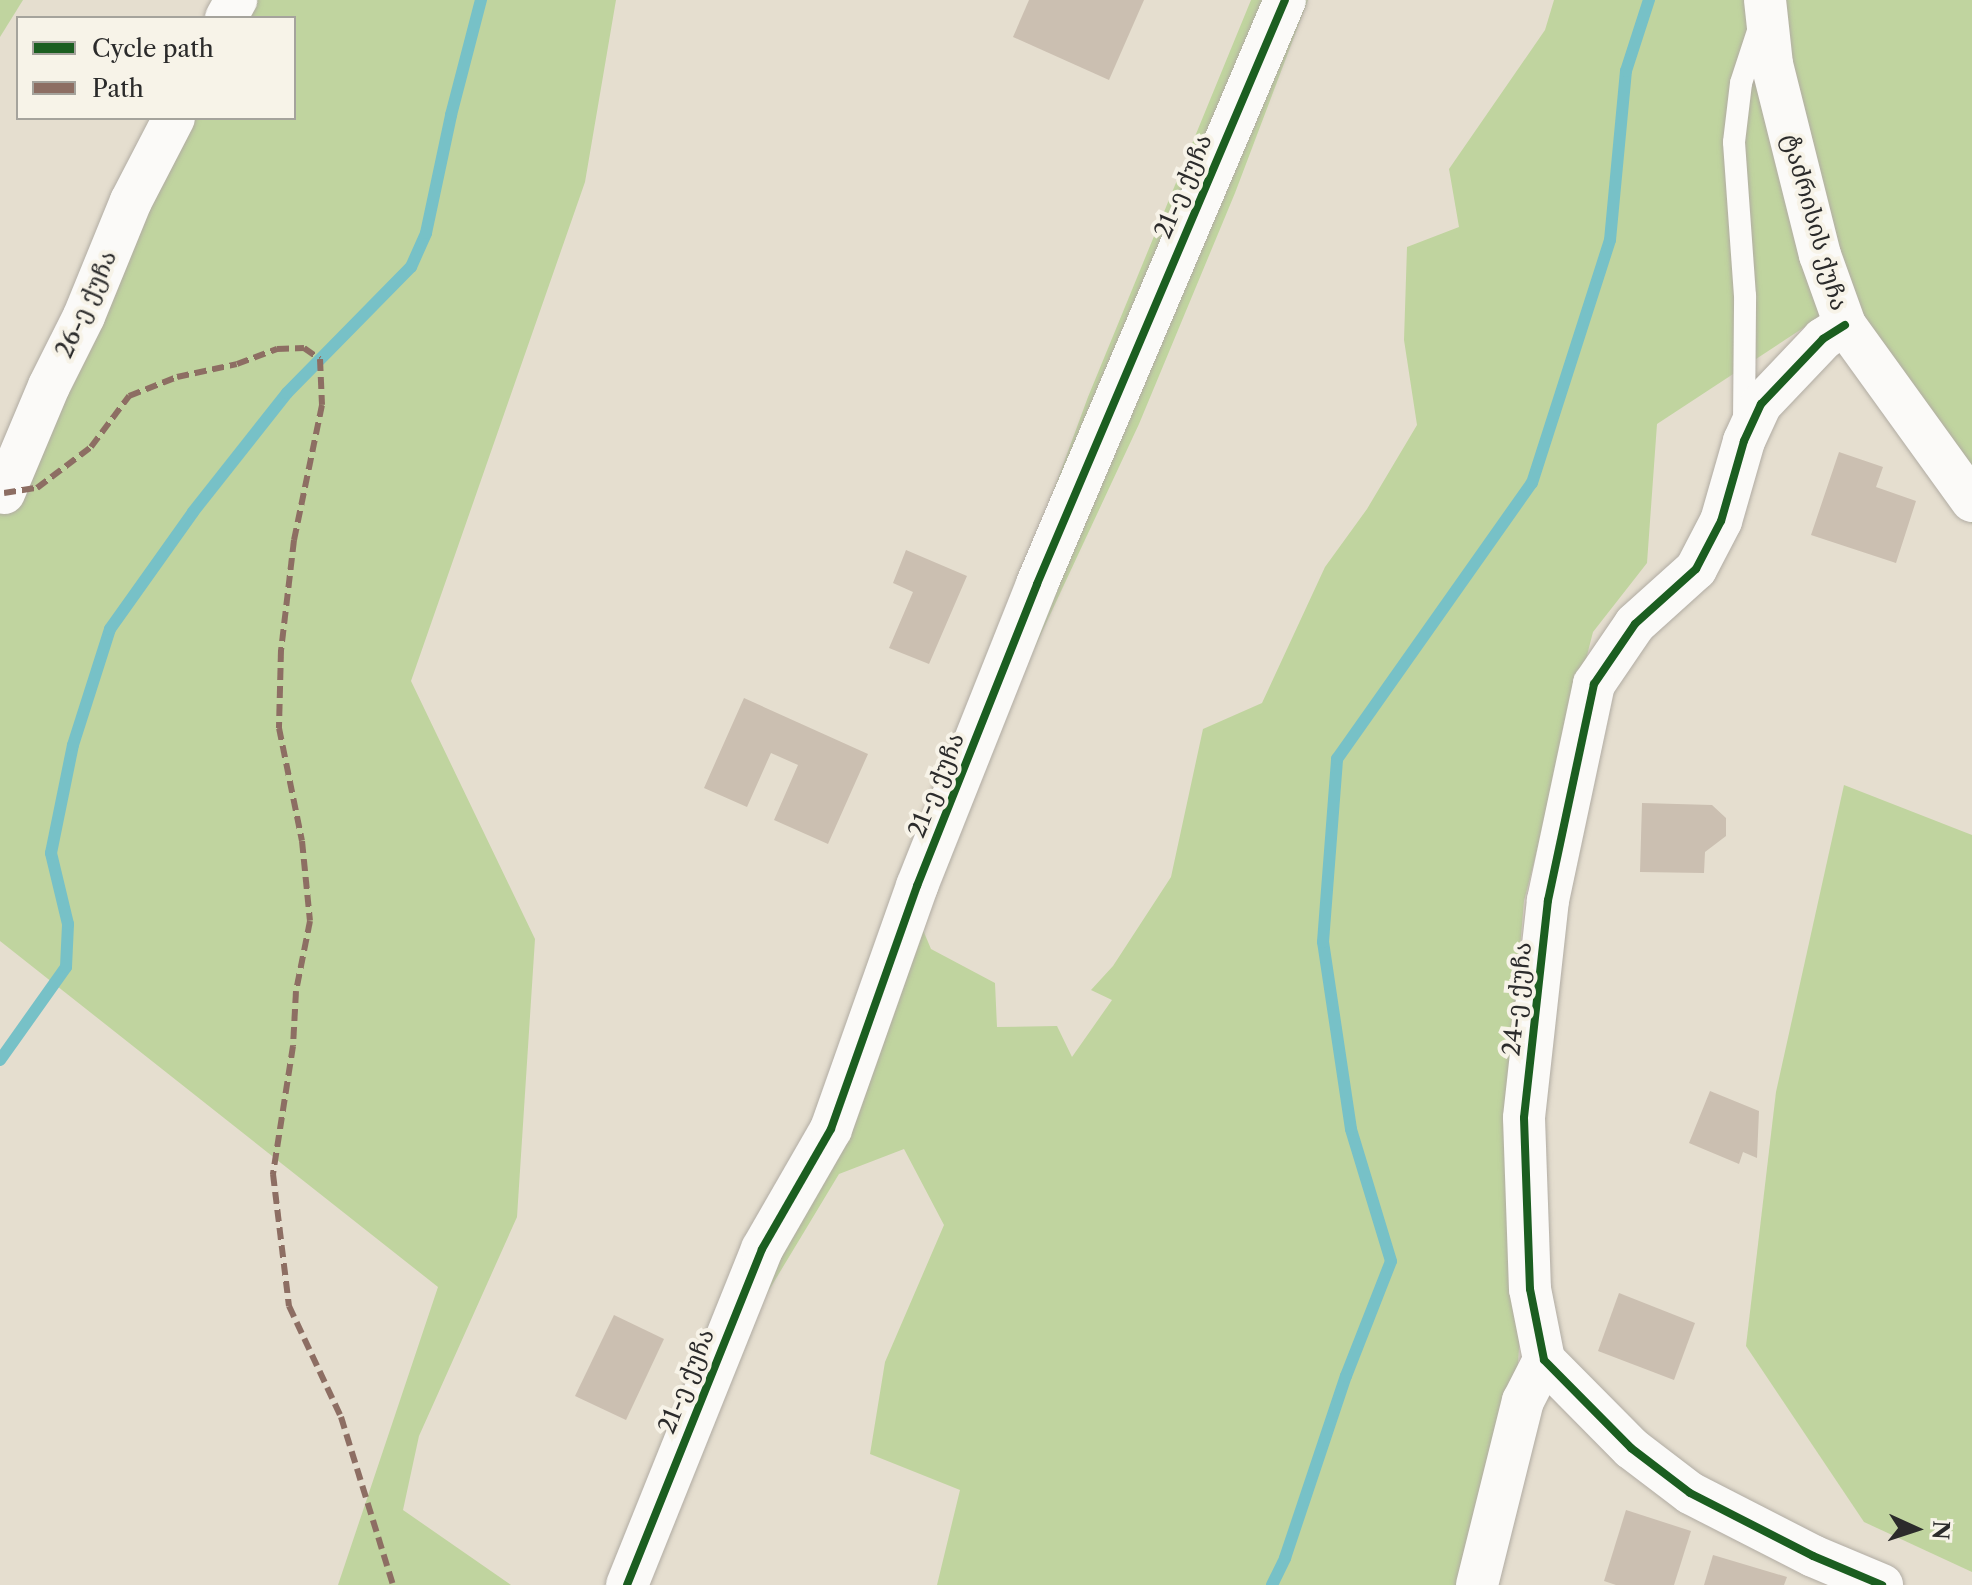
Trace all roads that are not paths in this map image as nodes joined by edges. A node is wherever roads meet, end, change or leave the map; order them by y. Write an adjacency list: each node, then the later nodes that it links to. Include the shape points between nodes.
1 (1285, 0): 10 (street, 21-ე ქუჩა, via 1037,584 917,886 831,1129 762,1249)
2 (1765, 4): 4 (street, ტაძრისის ქუჩა, via 1772,64 1820,255); 5 (lane, via 1741,83 1734,142 1745,296)
3 (173, 120): 6 (street, 26-ე ქუჩა, via 131,201)
4 (1845, 325): 5 (street, 24-ე ქუჩა, via 1785,376 1761,404); 7 (street, ტაძრისის ქუჩა)
5 (1744, 441): 8 (street, 24-ე ქუჩა, via 1721,521 1696,569 1635,624 1594,684 1579,749 1548,900 1524,1118 1530,1289)
6 (4, 493)
7 (1972, 501)
8 (1544, 1360): 9 (street, via 1631,1448); 11 (street, via 1523,1401)
9 (1808, 1571): 12 (street)
10 (627, 1585)
11 (1477, 1585)
12 (1882, 1585)

